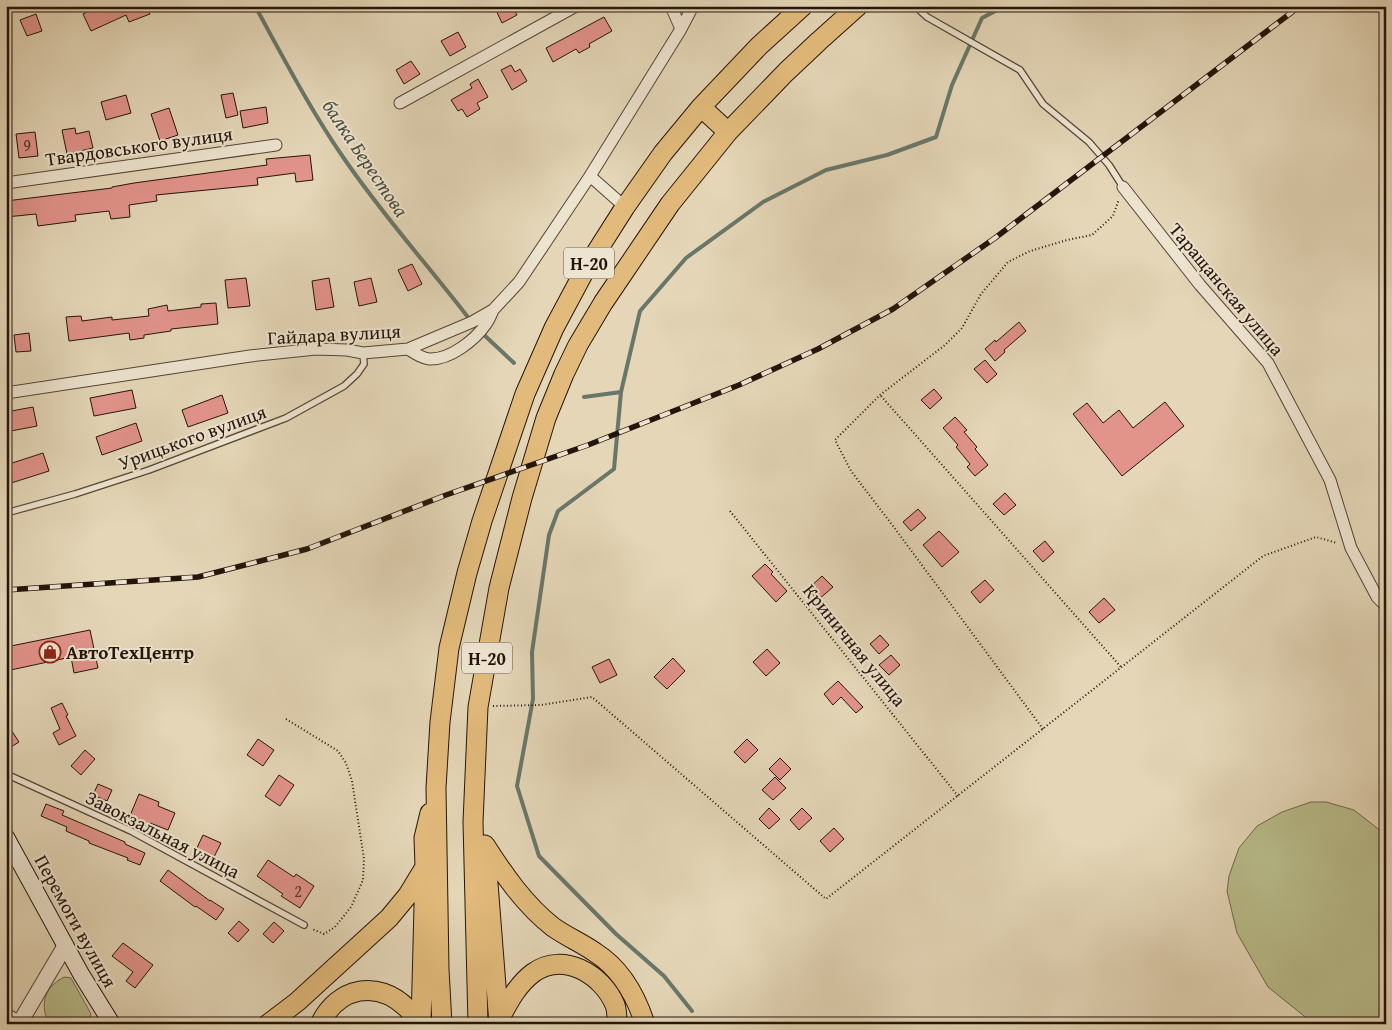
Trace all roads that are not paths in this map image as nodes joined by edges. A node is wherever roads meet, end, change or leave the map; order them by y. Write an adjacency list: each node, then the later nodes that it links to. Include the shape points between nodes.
1 (576, 6): 8 (street)
2 (670, 6): 7 (street)
3 (693, 6): 7 (street, Гайдара вулиця)
4 (803, 6): 9 (main road, Н-20)
5 (858, 6): 10 (main road, Н-20, via 786,72)
6 (914, 6): 14 (lane, via 943,27 1020,70 1043,104 1089,142)
7 (681, 29): 12 (street, Гайдара вулиця)
8 (400, 103)
9 (700, 107): 10 (main road); 15 (main road, Н-20)
10 (728, 132): 24 (main road, Н-20, via 670,204 598,311 578,345 546,418 499,588 478,707)
11 (276, 145): 13 (street, Твардовського вулиця)
12 (590, 176): 15 (street); 16 (street, Гайдара вулиця, via 519,282)
13 (6, 183)
14 (1123, 188): 21 (street, Таращанская улица, via 1200,285 1268,363 1330,480 1350,548)
15 (625, 207): 23 (main road, Н-20, via 585,270 554,328 525,394 482,520 449,648)
16 (493, 310): 17 (street, Гайдара вулиця); 17 (street, via 474,337 450,353 428,359)
17 (408, 349): 18 (street, Гайдара вулиця)
18 (363, 353): 19 (street, Гайдара вулиця, via 316,349 250,356); 20 (lane, Урицького вулиця, via 364,364 344,386 286,418 149,470)
19 (6, 393)
20 (6, 513)
21 (1386, 606)
22 (6, 774): 28 (lane, Завокзальная улица, via 131,831)
23 (436, 788): 27 (main road, via 424,838); 37 (main road, Н-20)
24 (474, 822): 26 (main road); 38 (main road, Н-20)
25 (6, 837): 29 (main road, Перемоги вулиця)
26 (485, 845): 31 (main road); 40 (main road, via 499,868 535,910 615,969 631,992)
27 (425, 866): 34 (main road, via 408,895 389,918 297,1002); 36 (main road)
28 (304, 925)
29 (65, 946): 32 (street); 33 (main road, Перемоги вулиця)
30 (6, 1014): 32 (street)
31 (499, 1022): 39 (main road, via 511,998 534,972 548,966 567,964 596,979 607,991 615,1006)
32 (22, 1023)
33 (112, 1024)
34 (268, 1024)
35 (320, 1024): 36 (main road, via 338,1000 367,989 384,992 396,999)
36 (419, 1024)
37 (442, 1024)
38 (478, 1024)
39 (617, 1024)
40 (645, 1024)

